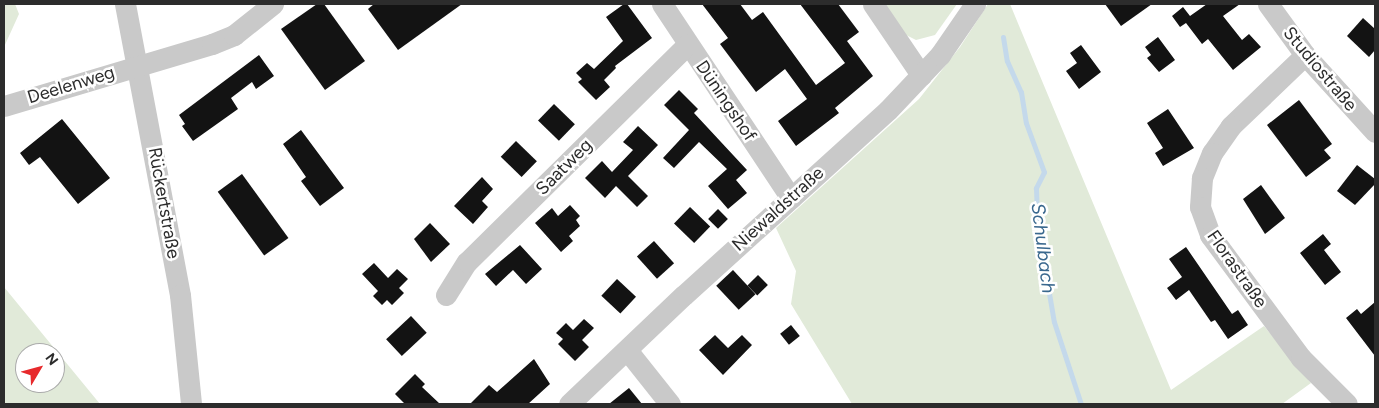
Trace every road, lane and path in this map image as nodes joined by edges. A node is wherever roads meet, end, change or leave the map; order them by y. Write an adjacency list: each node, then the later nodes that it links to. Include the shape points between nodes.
1 (125, 4): 9 (street, Rückertstraße)
2 (273, 4): 9 (street, Deelenweg, via 234,35)
3 (662, 4): 7 (street, Düningshof)
4 (873, 4): 10 (street)
5 (974, 4): 10 (street, Niewaldstraße, via 954,36)
6 (1268, 4): 8 (street, Studiostraße)
7 (688, 44): 13 (street, Düningshof); 14 (street, Saatweg, via 467,262)
8 (1305, 55): 12 (street, Studiostraße); 19 (street, Florastraße, via 1231,126 1212,153 1202,178 1200,207 1210,235 1301,358)
9 (139, 64): 11 (street, Deelenweg); 16 (street, Rückertstraße, via 180,295)
10 (921, 75): 13 (street, Niewaldstraße)
11 (4, 106)
12 (1375, 132)
13 (791, 198): 15 (street, Niewaldstraße)
14 (446, 295)
15 (626, 350): 17 (street, Niewaldstraße); 18 (street)
16 (191, 404)
17 (569, 404)
18 (670, 404)
19 (1347, 404)

